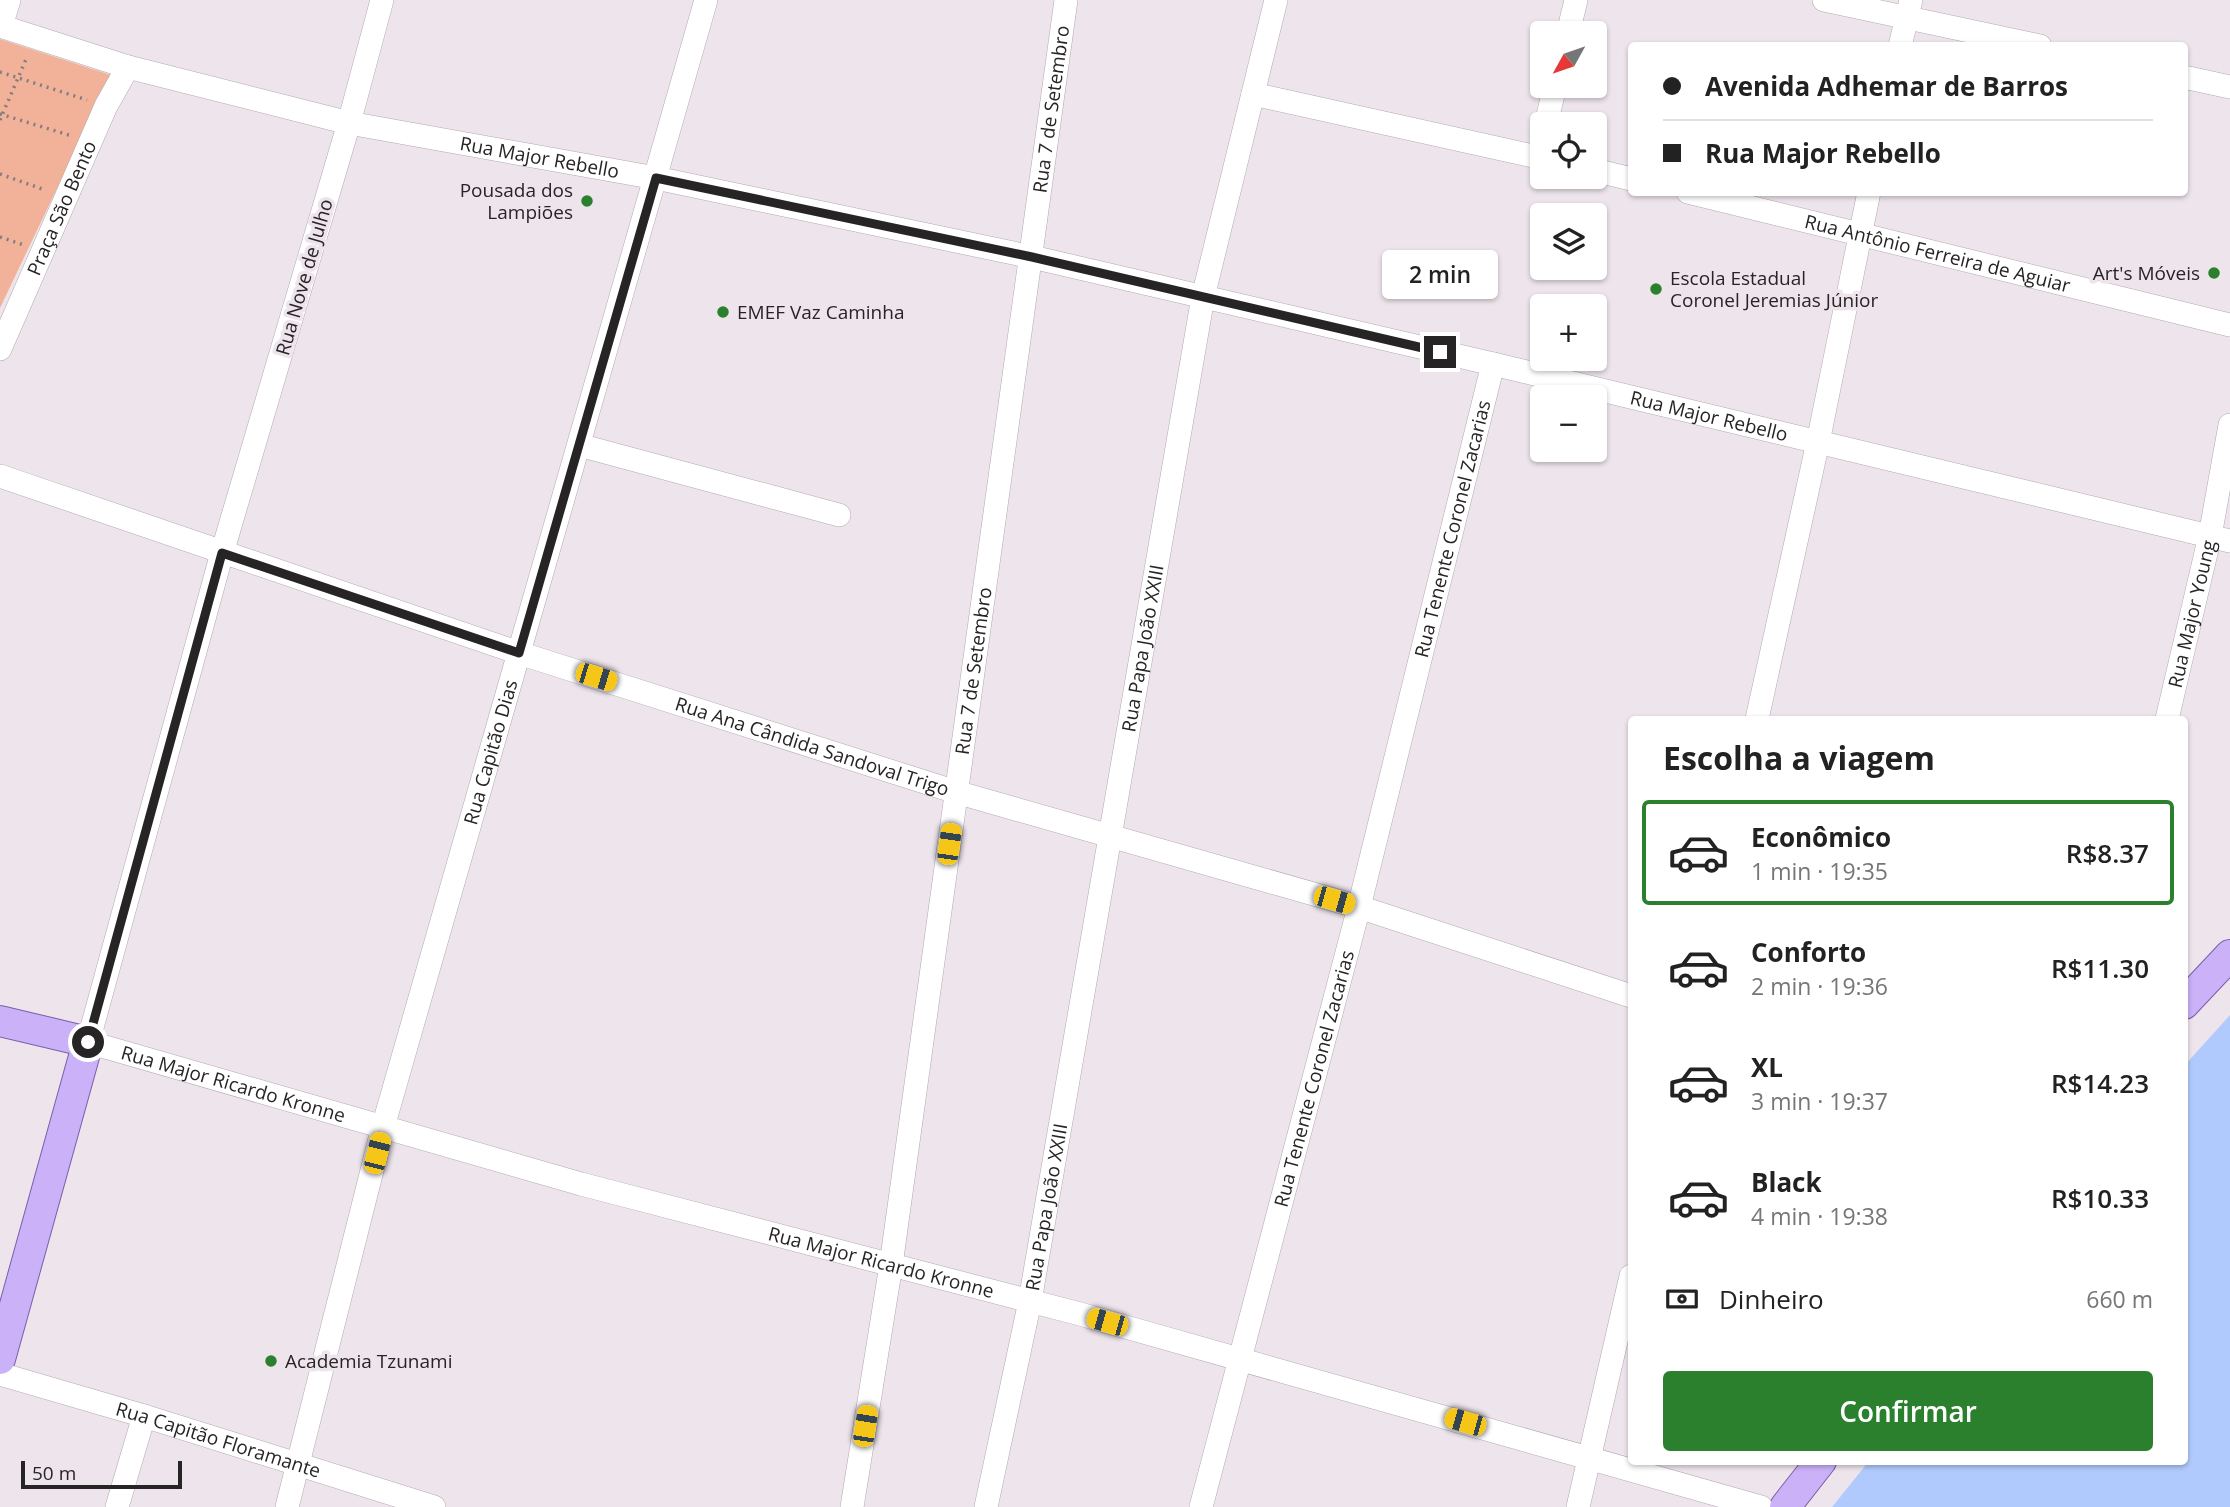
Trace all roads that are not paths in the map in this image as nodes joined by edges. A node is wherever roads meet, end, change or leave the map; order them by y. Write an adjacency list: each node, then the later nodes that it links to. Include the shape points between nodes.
1 (9, 0): 10 (street)
2 (382, 0): 17 (street, Rua Nove de Julho)
3 (706, 0): 20 (street, Rua Capitão Dias)
4 (1066, 0): 25 (street, Rua 7 de Setembro)
5 (1276, 0): 16 (street, Rua Papa João XXIII)
6 (1576, 0): 9 (street)
7 (1824, 0): 8 (street)
8 (1908, 8): 11 (street); 12 (street)
9 (1571, 21)
10 (1, 26): 13 (street, Rua Major Rebello)
11 (1901, 42)
12 (2026, 42)
13 (128, 67): 17 (street, Rua Major Rebello); 28 (street, Praça São Bento, via 106,106)
14 (2188, 78): 15 (street)
15 (2230, 87)
16 (1253, 93): 18 (street); 26 (street, Rua Papa João XXIII)
17 (349, 123): 20 (street, Rua Major Rebello); 36 (street, Rua Nove de Julho)
18 (1530, 150)
19 (1607, 173): 21 (street)
20 (656, 178): 25 (street, Rua Major Rebello); 32 (street, Rua Capitão Dias)
21 (1628, 178)
22 (1705, 196): 24 (street, Rua Antônio Ferreira de Aguiar)
23 (1869, 196): 24 (street)
24 (1861, 233): 27 (street, Rua Antônio Ferreira de Aguiar); 31 (street)
25 (1032, 257): 26 (street, Rua Major Rebello); 40 (street, Rua 7 de Setembro)
26 (1203, 297): 29 (street, Rua Major Rebello); 41 (street, Rua Papa João XXIII)
27 (2230, 325)
28 (0, 349)
29 (1493, 364): 31 (street, Rua Major Rebello); 42 (street, Rua Tenente Coronel Zacarias)
30 (2230, 425): 35 (street, Rua Major Young)
31 (1818, 442): 35 (street, Rua Major Rebello); 38 (street)
32 (579, 445): 34 (street); 37 (street, Rua Capitão Dias)
33 (0, 476): 36 (street, Rua Ana Cândida Sandoval Trigo)
34 (839, 516)
35 (2220, 539): 39 (street, Rua Major Young)
36 (222, 553): 37 (street, Rua Ana Cândida Sandoval Trigo); 47 (street, Rua Nove de Julho)
37 (519, 653): 40 (street, Rua Ana Cândida Sandoval Trigo); 48 (street, Rua Capitão Dias)
38 (1758, 716)
39 (2168, 716)
40 (956, 792): 41 (street, Rua Ana Cândida Sandoval Trigo); 49 (street, Rua 7 de Setembro)
41 (1111, 835): 42 (street, Rua Ana Cândida Sandoval Trigo); 51 (street, Rua Papa João XXIII)
42 (1359, 907): 44 (street, Rua Ana Cândida Sandoval Trigo); 53 (street, Rua Tenente Coronel Zacarias)
43 (2230, 955): 45 (main road)
44 (1628, 995)
45 (2188, 1000)
46 (0, 1021): 47 (main road, Rua Major Ricardo Kronne)
47 (88, 1042): 48 (street, Rua Major Ricardo Kronne); 52 (main road)
48 (383, 1127): 49 (street, Rua Major Ricardo Kronne); 57 (street, Rua Capitão Dias)
49 (891, 1265): 51 (street, Rua Major Ricardo Kronne); 62 (street, Rua 7 de Setembro)
50 (1628, 1289): 56 (street)
51 (1030, 1301): 53 (street, Rua Major Ricardo Kronne); 63 (street, Rua Papa João XXIII)
52 (0, 1359)
53 (1239, 1359): 56 (street, Rua Major Ricardo Kronne); 64 (street, Rua Tenente Coronel Zacarias)
54 (0, 1374): 55 (street, Rua Capitão Floramante)
55 (144, 1416): 57 (street, Rua Capitão Floramante); 59 (street)
56 (1590, 1457): 65 (street); 66 (street, Rua Major Ricardo Kronne)
57 (298, 1465): 60 (street, Rua Capitão Dias); 61 (street, Rua Capitão Floramante)
58 (1818, 1465): 67 (main road)
59 (117, 1507)
60 (287, 1507)
61 (434, 1507)
62 (852, 1507)
63 (986, 1507)
64 (1201, 1507)
65 (1578, 1507)
66 (1761, 1507)
67 (1785, 1507)

